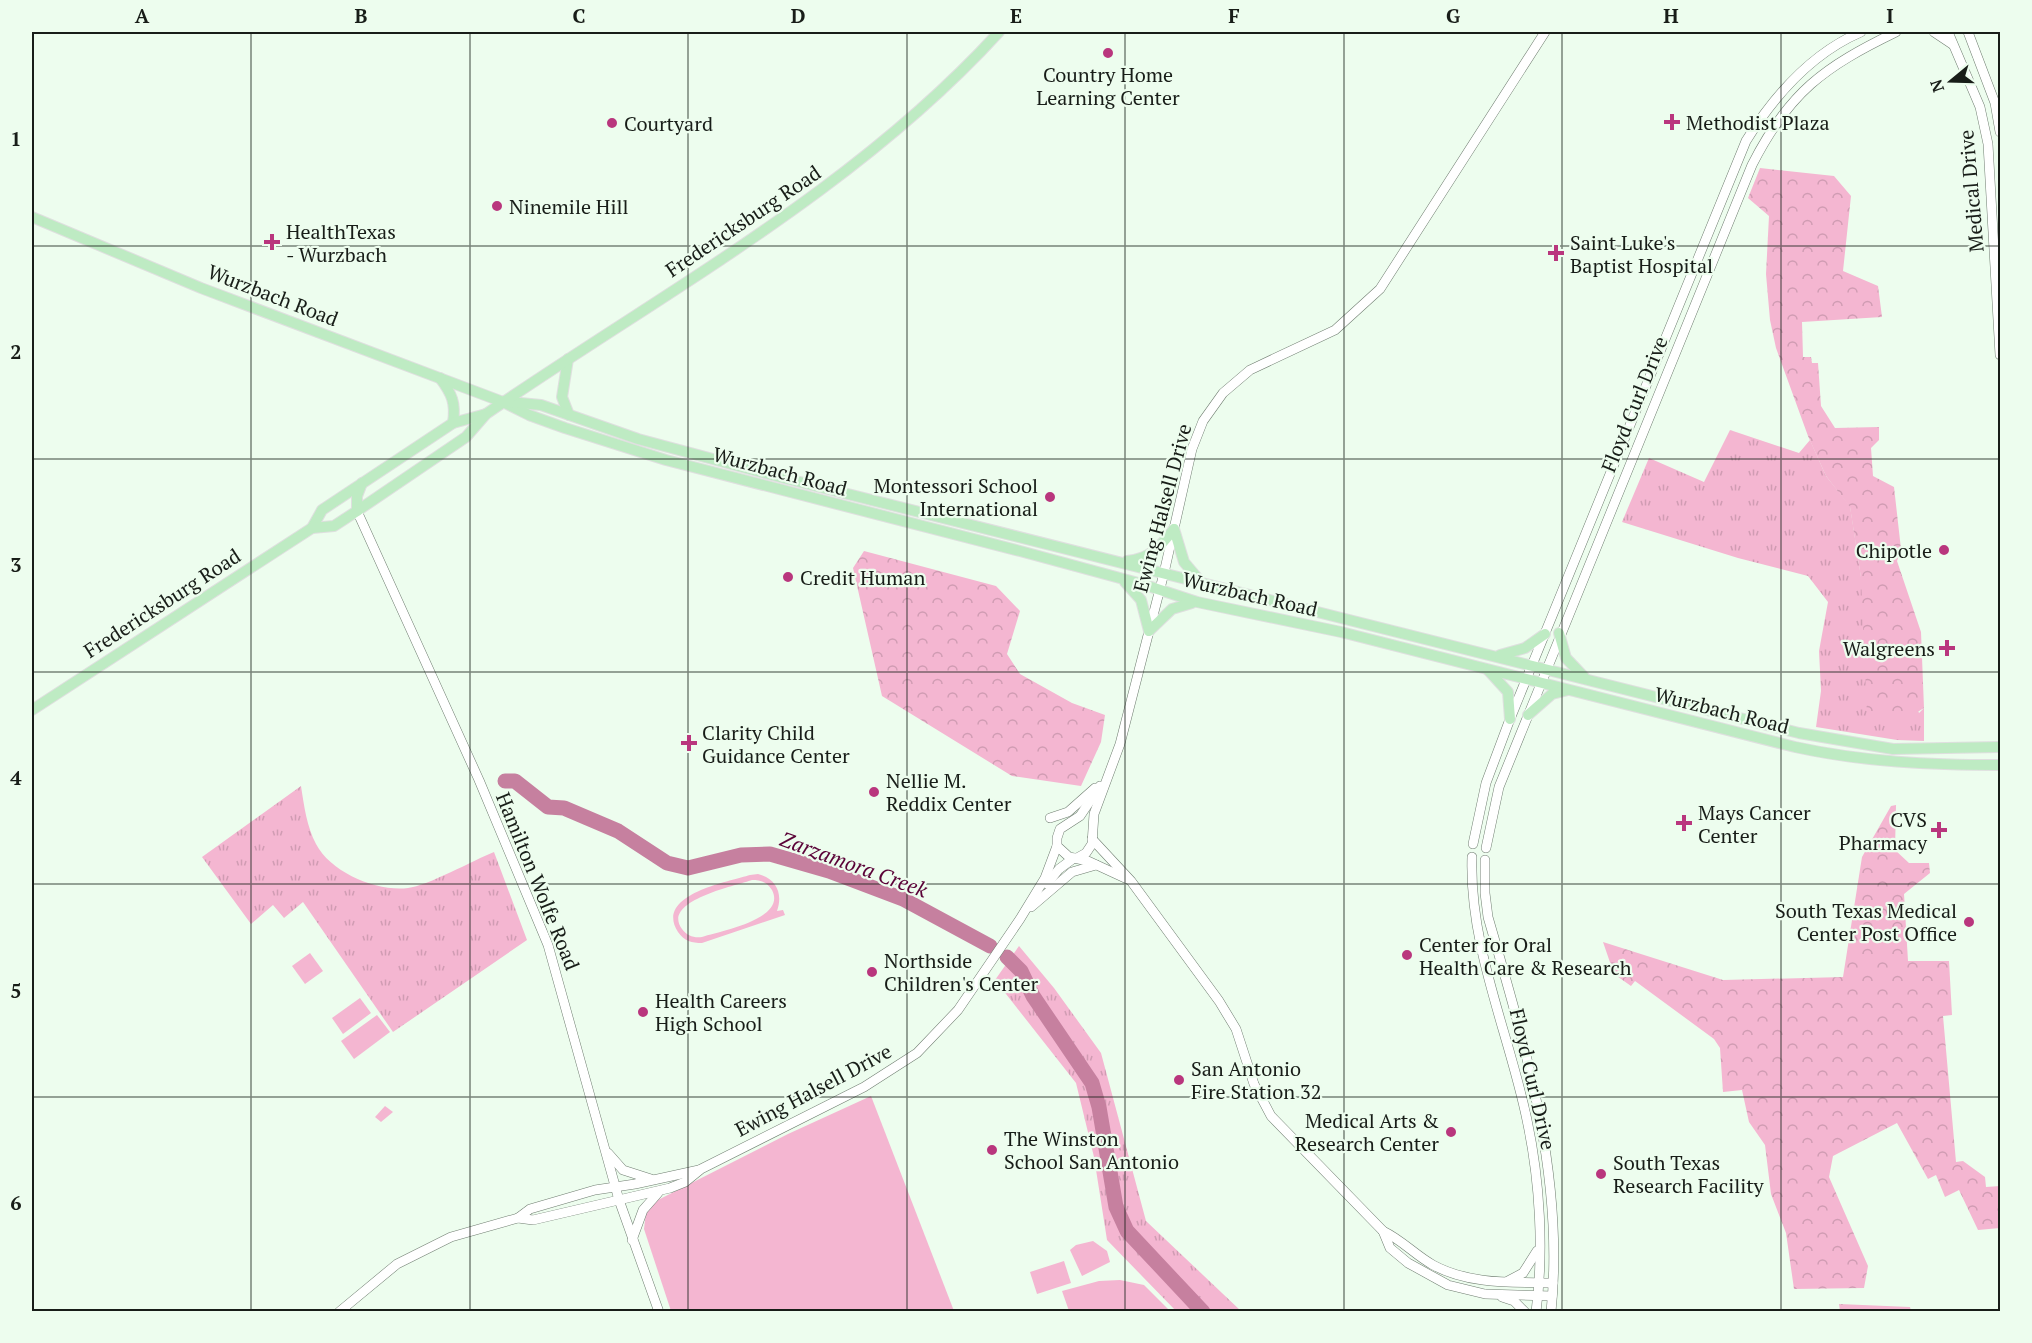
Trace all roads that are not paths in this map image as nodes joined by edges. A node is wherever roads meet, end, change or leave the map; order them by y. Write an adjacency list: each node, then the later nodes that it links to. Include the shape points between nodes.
1 (999, 32): 14 (main road, Fredericksburg Road, via 923,110 851,168)
2 (1545, 32): 23 (street, Ewing Halsell Drive, via 1380,289 1335,330 1250,369 1209,410 1192,449)
3 (1861, 32): 9 (street, Floyd Curl Drive, via 1848,37 1797,75)
4 (1896, 32): 10 (street, Floyd Curl Drive, via 1822,72)
5 (1934, 32): 8 (street)
6 (1948, 32): 8 (street, Medical Drive)
7 (1968, 32): 11 (street, Medical Drive, via 1995,104)
8 (1954, 45): 13 (street, Medical Drive, via 1980,106 1988,144)
9 (1758, 122): 10 (street); 32 (street, Floyd Curl Drive, via 1732,171)
10 (1770, 131): 31 (street, Floyd Curl Drive, via 1745,178)
11 (2001, 132)
12 (32, 218): 15 (main road, Wurzbach Road, via 201,288)
13 (2001, 355)
14 (568, 359): 16 (main road, Fredericksburg Road); 18 (main road, via 562,397)
15 (440, 378): 16 (main road, Wurzbach Road); 19 (main road, via 453,394)
16 (503, 402): 17 (main road, Fredericksburg Road); 18 (main road, Wurzbach Road, via 540,405); 26 (main road, Wurzbach Road, via 565,428 666,460)
17 (486, 414): 19 (main road, Fredericksburg Road); 21 (main road, Fredericksburg Road, via 466,437)
18 (569, 415): 24 (main road, Wurzbach Road, via 780,477)
19 (453, 423): 20 (main road, Fredericksburg Road)
20 (363, 483): 21 (main road, via 357,496); 22 (main road, Fredericksburg Road, via 322,510)
21 (357, 511): 22 (main road, Fredericksburg Road, via 334,526); 65 (street, Hamilton Wolfe Road, via 477,775 544,934)
22 (312, 528): 41 (main road, Fredericksburg Road)
23 (1174, 529): 24 (main road, via 1156,552); 25 (street, Ewing Halsell Drive); 27 (main road, via 1184,562)
24 (1119, 561): 25 (main road, Wurzbach Road)
25 (1164, 573): 27 (main road, Wurzbach Road); 28 (street, Ewing Halsell Drive)
26 (1120, 578): 28 (main road, Wurzbach Road); 30 (main road, via 1139,598)
27 (1202, 582): 33 (main road, Wurzbach Road)
28 (1160, 590): 29 (main road, Wurzbach Road); 30 (street, Ewing Halsell Drive)
29 (1197, 602): 30 (main road, via 1177,607); 35 (main road, Wurzbach Road)
30 (1149, 631): 49 (street, Ewing Halsell Drive)
31 (1559, 633): 36 (street, Floyd Curl Drive); 38 (main road, via 1566,658)
32 (1545, 634): 33 (main road, via 1522,649); 34 (street, Floyd Curl Drive)
33 (1493, 656): 34 (main road, Wurzbach Road)
34 (1532, 665): 36 (main road, Wurzbach Road); 37 (street, Floyd Curl Drive)
35 (1485, 667): 37 (main road, Wurzbach Road); 43 (main road, via 1508,692)
36 (1546, 669): 38 (main road, Wurzbach Road); 39 (street, Floyd Curl Drive)
37 (1527, 677): 39 (main road, Wurzbach Road); 43 (street, Floyd Curl Drive)
38 (1586, 679): 45 (main road, Wurzbach Road, via 1860,745 1893,749)
39 (1541, 681): 40 (main road, Wurzbach Road); 42 (street, Floyd Curl Drive)
40 (1572, 690): 42 (main road, via 1552,694); 47 (main road, Wurzbach Road, via 1854,759 1913,765)
41 (32, 710)
42 (1528, 714): 57 (street, Floyd Curl Drive, via 1499,787)
43 (1510, 719): 55 (street, Floyd Curl Drive, via 1486,783)
44 (2001, 740): 45 (main road)
45 (1988, 747): 46 (main road, Wurzbach Road)
46 (2001, 747)
47 (1987, 765): 48 (main road, Wurzbach Road); 50 (main road)
48 (2001, 765)
49 (1111, 769): 51 (street, Ewing Halsell Drive); 54 (street, Ewing Halsell Drive, via 1094,814)
50 (2001, 771)
51 (1102, 783): 52 (street, via 1068,812); 53 (street, Ewing Halsell Drive, via 1089,805)
52 (1050, 818)
53 (1072, 822): 54 (street, via 1084,825); 56 (street, Ewing Halsell Drive, via 1060,829)
54 (1092, 837): 59 (street, Ewing Halsell Drive, via 1090,849); 62 (street)
55 (1473, 844)
56 (1058, 846): 59 (street, via 1064,855); 64 (street, Ewing Halsell Drive, via 1045,878)
57 (1486, 848)
58 (1472, 857): 74 (street, Floyd Curl Drive, via 1475,921 1527,1120 1536,1178)
59 (1076, 858): 61 (street); 63 (street, Ewing Halsell Drive, via 1053,875)
60 (1485, 860): 77 (street, Floyd Curl Drive, via 1488,917 1541,1118 1553,1215)
61 (1097, 865): 62 (street); 63 (street, via 1072,872)
62 (1131, 881): 72 (street, via 1227,1015 1271,1116)
63 (1029, 908): 64 (street, Ewing Halsell Drive)
64 (1020, 919): 66 (street, Ewing Halsell Drive, via 958,1010 917,1053 864,1088)
65 (605, 1149): 67 (street, via 623,1170); 68 (street, Hamilton Wolfe Road)
66 (701, 1169): 67 (street, Ewing Halsell Drive); 69 (street, Ewing Halsell Drive, via 685,1182)
67 (654, 1180): 68 (street, Ewing Halsell Drive)
68 (616, 1187): 70 (street, Hamilton Wolfe Road); 71 (street, Ewing Halsell Drive, via 530,1209)
69 (662, 1190): 70 (street, Ewing Halsell Drive); 73 (street, via 643,1210)
70 (619, 1200): 71 (street, Ewing Halsell Drive, via 533,1220); 73 (street, Hamilton Wolfe Road)
71 (518, 1218): 81 (street, via 459,1234 423,1249 379,1276)
72 (1383, 1231): 75 (street, via 1441,1269 1482,1281); 78 (street, via 1390,1248 1423,1272 1459,1288)
73 (632, 1240): 82 (street, Hamilton Wolfe Road)
74 (1538, 1249): 75 (street, via 1523,1273); 76 (street, Floyd Curl Drive)
75 (1504, 1282): 76 (street)
76 (1538, 1283): 77 (street); 79 (street, Floyd Curl Drive)
77 (1553, 1283): 80 (street, Floyd Curl Drive)
78 (1494, 1294): 79 (street); 83 (street, via 1514,1301)
79 (1538, 1295): 80 (street); 84 (street, Floyd Curl Drive)
80 (1552, 1296): 85 (street, Floyd Curl Drive)
81 (339, 1311)
82 (658, 1311)
83 (1525, 1311)
84 (1536, 1311)
85 (1551, 1311)

